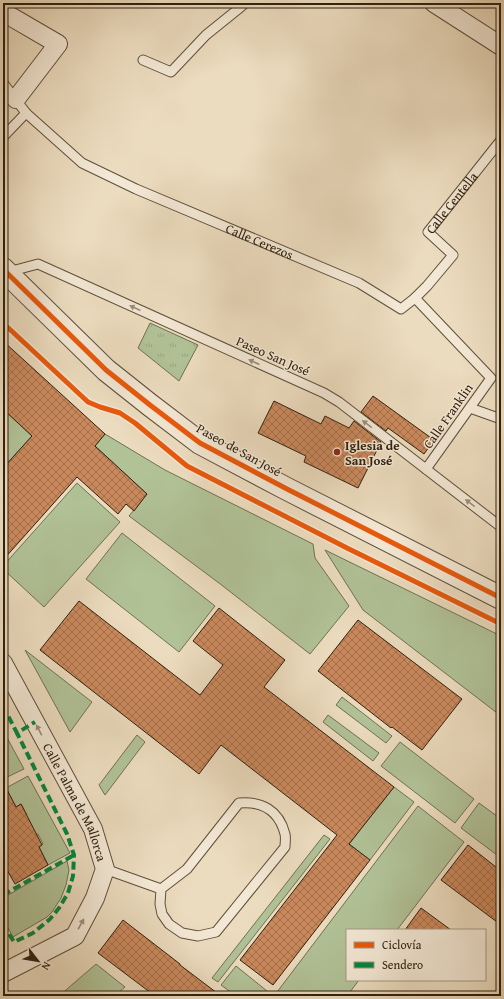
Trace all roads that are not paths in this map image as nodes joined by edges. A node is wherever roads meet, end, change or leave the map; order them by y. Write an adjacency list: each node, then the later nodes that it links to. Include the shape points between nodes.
1 (245, 3): 5 (lane, via 206,35 171,72)
2 (434, 3): 4 (street)
3 (3, 12): 7 (street, via 58,44)
4 (501, 46)
5 (143, 60)
6 (3, 83): 7 (lane, Calle Cerezos)
7 (21, 106): 8 (lane); 11 (lane, Calle Cerezos, via 82,164 359,283 401,309)
8 (3, 137)
9 (499, 146): 11 (lane, Calle Centella, via 428,232 453,256)
10 (5, 270): 14 (lane, Paseo San José, one-way to 10, via 324,393 38,264); 16 (street, Paseo de San José, via 106,370 200,443)
11 (415, 298): 12 (lane, Calle Franklin, via 491,378)
12 (470, 408): 13 (lane); 14 (lane, Calle Franklin)
13 (501, 419)
14 (426, 469): 15 (lane, Paseo San José, one-way to 14)
15 (501, 527)
16 (501, 598)
17 (3, 663): 18 (street, Calle Palma de Mallorca, one-way to 17, via 93,829)
18 (104, 869): 19 (lane); 20 (street, Calle Palma de Mallorca, one-way to 18, via 75,936 95,898)
19 (161, 888): 19 (lane, via 162,914 169,924 182,933 198,936 216,932 285,847 285,835 280,822 263,806 248,802 239,803 187,870)
20 (3, 973)

